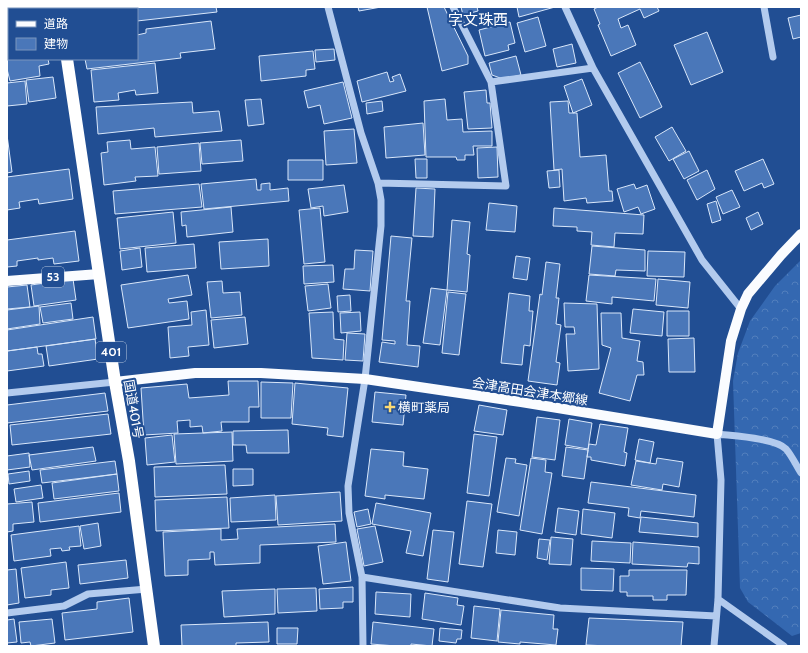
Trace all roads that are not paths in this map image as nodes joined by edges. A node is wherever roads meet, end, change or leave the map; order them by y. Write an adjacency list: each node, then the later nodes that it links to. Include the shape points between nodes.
1 (328, 7): 9 (street, via 361,134)
2 (453, 7): 8 (street)
3 (565, 7): 7 (street)
4 (764, 7): 5 (street)
5 (773, 57)
6 (67, 60): 11 (highway, 国道401号 / 401)
7 (594, 68): 8 (street); 13 (street, via 702,260)
8 (491, 82): 9 (street, via 506,186)
9 (378, 183): 14 (street, via 381,226)
10 (801, 234): 13 (main road, via 748,294)
11 (100, 274): 12 (main road, 53); 15 (highway, 国道401号 / 401)
12 (7, 281)
13 (741, 308): 17 (main road, via 731,342)
14 (365, 379): 15 (main road, 会津高田会津本郷線, via 261,373 195,373); 17 (main road, 会津高田会津本郷線); 19 (street, via 348,486 349,513)
15 (115, 382): 16 (street); 20 (highway, 国道401号 / 401)
16 (7, 393)
17 (717, 434): 18 (street, via 770,441 780,445 786,449); 21 (street, via 721,480)
18 (801, 473)
19 (362, 576): 23 (street, via 560,608); 25 (street)
20 (147, 588): 22 (street, via 88,594 64,606); 24 (highway, 国道401号 / 401)
21 (718, 599): 23 (street); 27 (street)
22 (7, 613)
23 (716, 616): 26 (street)
24 (154, 646)
25 (363, 646)
26 (714, 646)
27 (784, 646)

